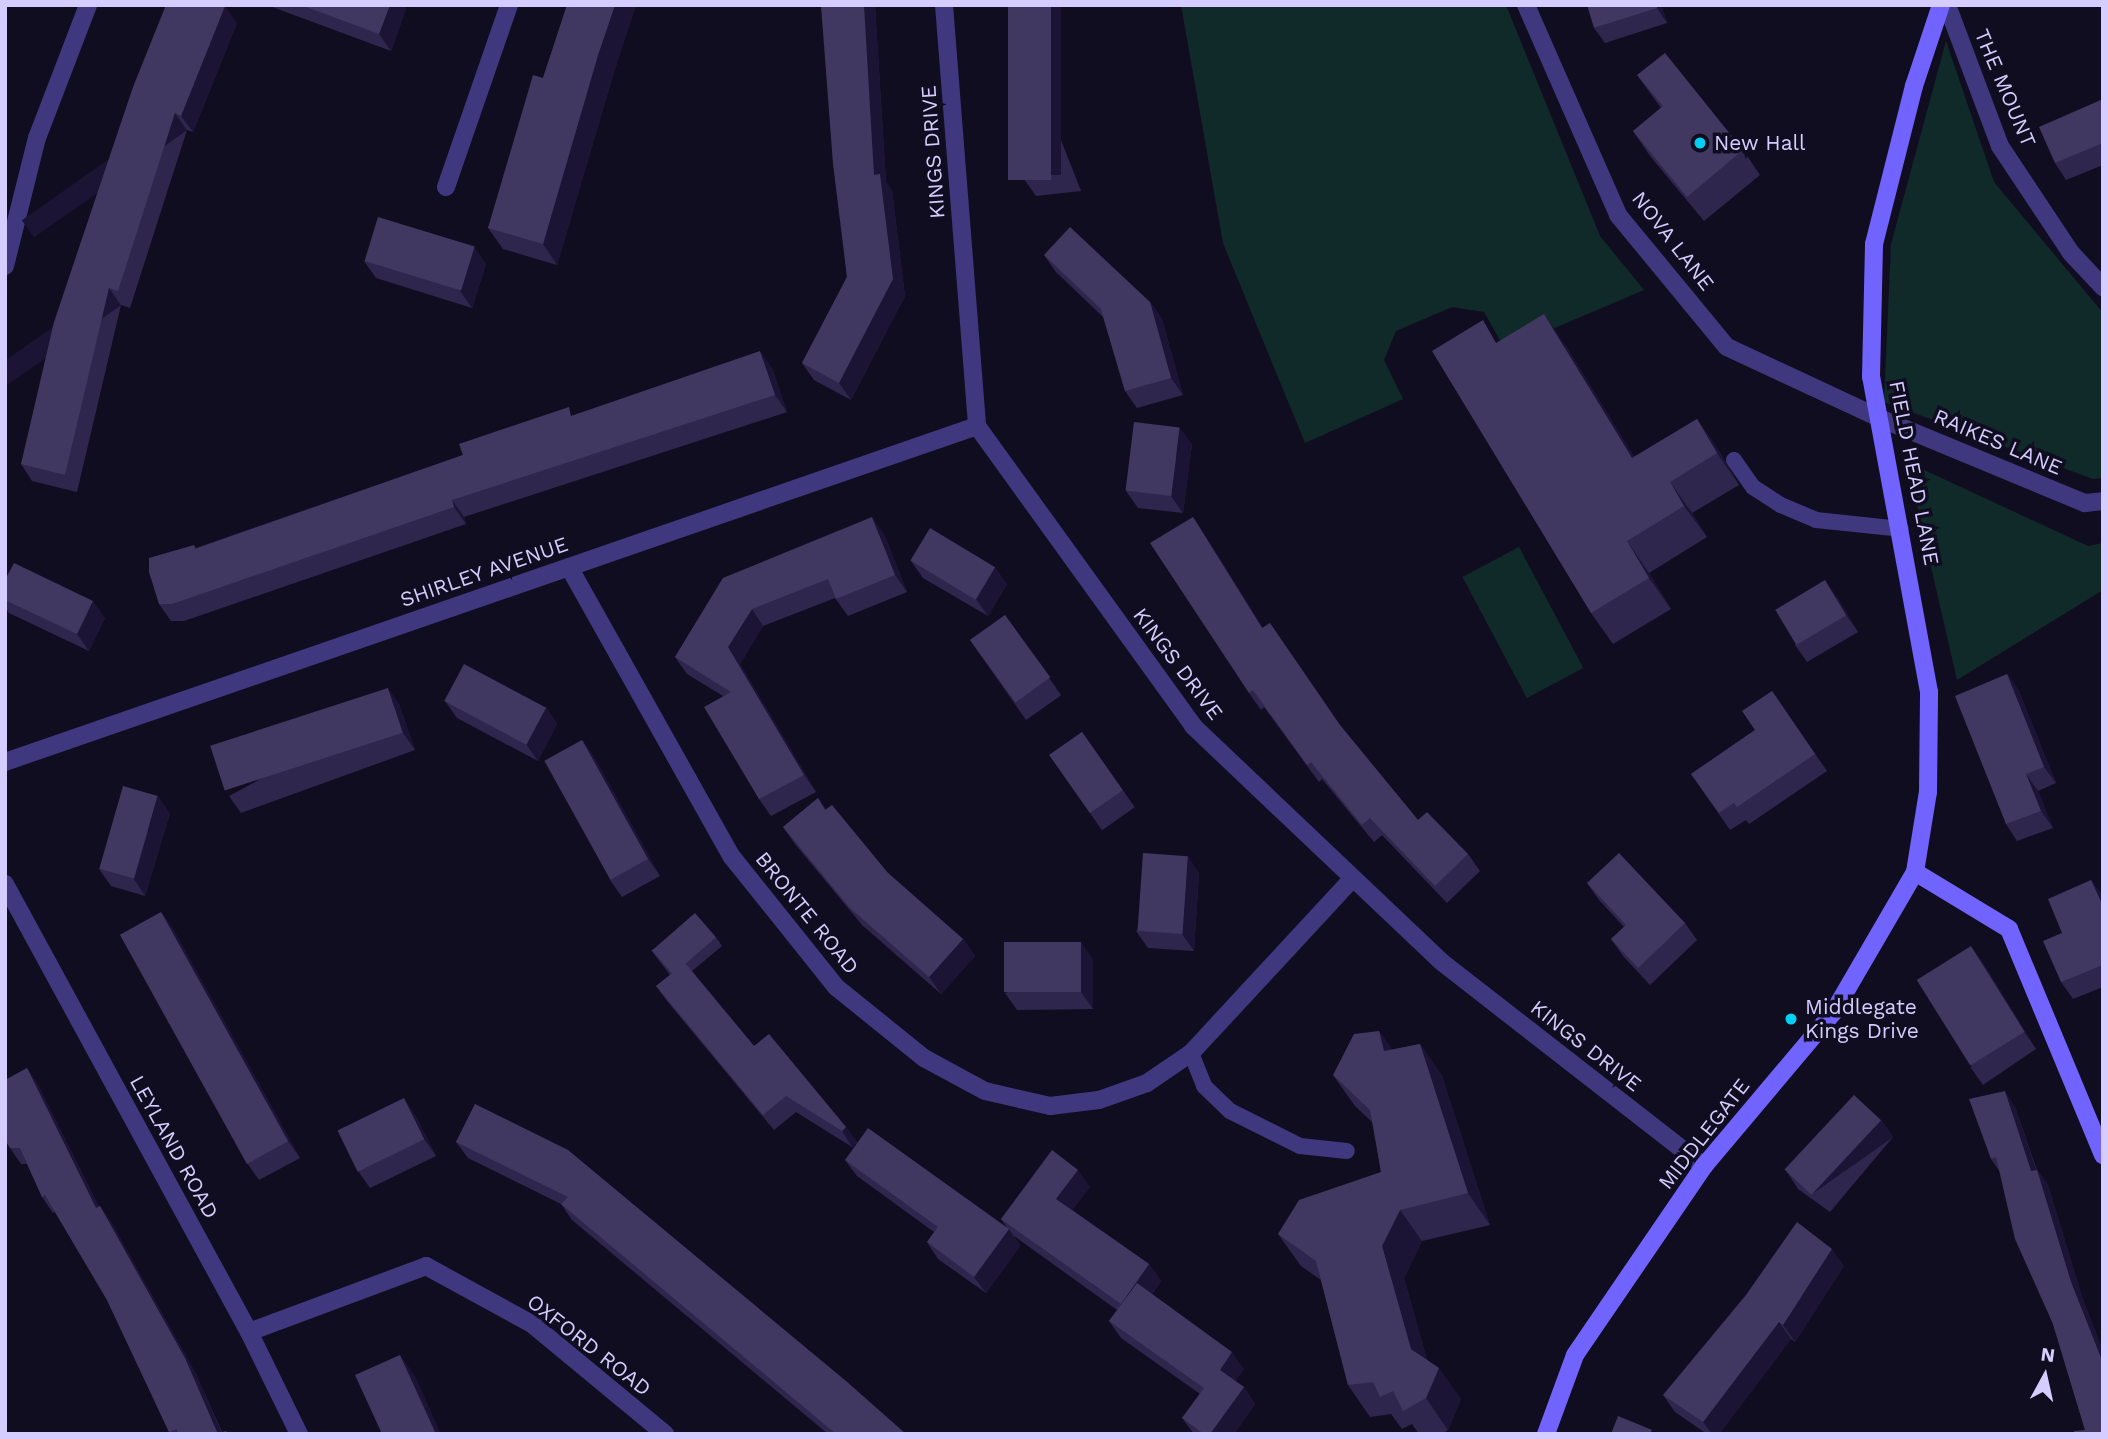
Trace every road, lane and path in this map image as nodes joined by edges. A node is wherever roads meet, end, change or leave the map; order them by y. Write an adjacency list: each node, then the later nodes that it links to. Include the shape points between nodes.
1 (88, 5): 8 (street, via 37,138)
2 (509, 5): 7 (street)
3 (944, 5): 11 (street, KINGS DRIVE)
4 (1526, 5): 10 (street, NOVA LANE, via 1618,215 1727,347)
5 (1941, 5): 10 (main road, FIELD HEAD LANE, via 1914,86 1874,244 1871,377)
6 (1947, 5): 9 (street, THE MOUNT, via 2000,146 2071,253)
7 (446, 187)
8 (5, 266)
9 (2103, 287)
10 (1877, 416): 13 (street, RAIKES LANE, via 2085,503); 14 (main road, FIELD HEAD LANE)
11 (977, 426): 15 (street, SHIRLEY AVENUE); 18 (street, KINGS DRIVE, via 1193,726)
12 (1734, 460): 14 (lane, via 1753,487 1816,520)
13 (2103, 501)
14 (1901, 529): 17 (main road, FIELD HEAD LANE, via 1929,692 1928,792)
15 (569, 567): 16 (street, SHIRLEY AVENUE); 20 (street, BRONTE ROAD, via 732,857 835,987 924,1058 985,1091 1050,1106 1099,1100 1147,1083)
16 (5, 762)
17 (1915, 872): 22 (main road, via 2009,929); 23 (main road, MIDDLEGATE, via 1833,1013)
18 (1353, 878): 20 (street, BRONTE ROAD); 23 (street, KINGS DRIVE, via 1443,963)
19 (5, 884): 24 (street, LEYLAND ROAD)
20 (1191, 1053): 21 (lane, via 1204,1086 1230,1111 1307,1149)
21 (1347, 1151)
22 (2103, 1155)
23 (1704, 1166): 27 (main road, MIDDLEGATE, via 1575,1355)
24 (249, 1332): 25 (street, LEYLAND ROAD); 26 (street, OXFORD ROAD, via 426,1266 532,1324)
25 (299, 1434)
26 (665, 1434)
27 (1546, 1434)

